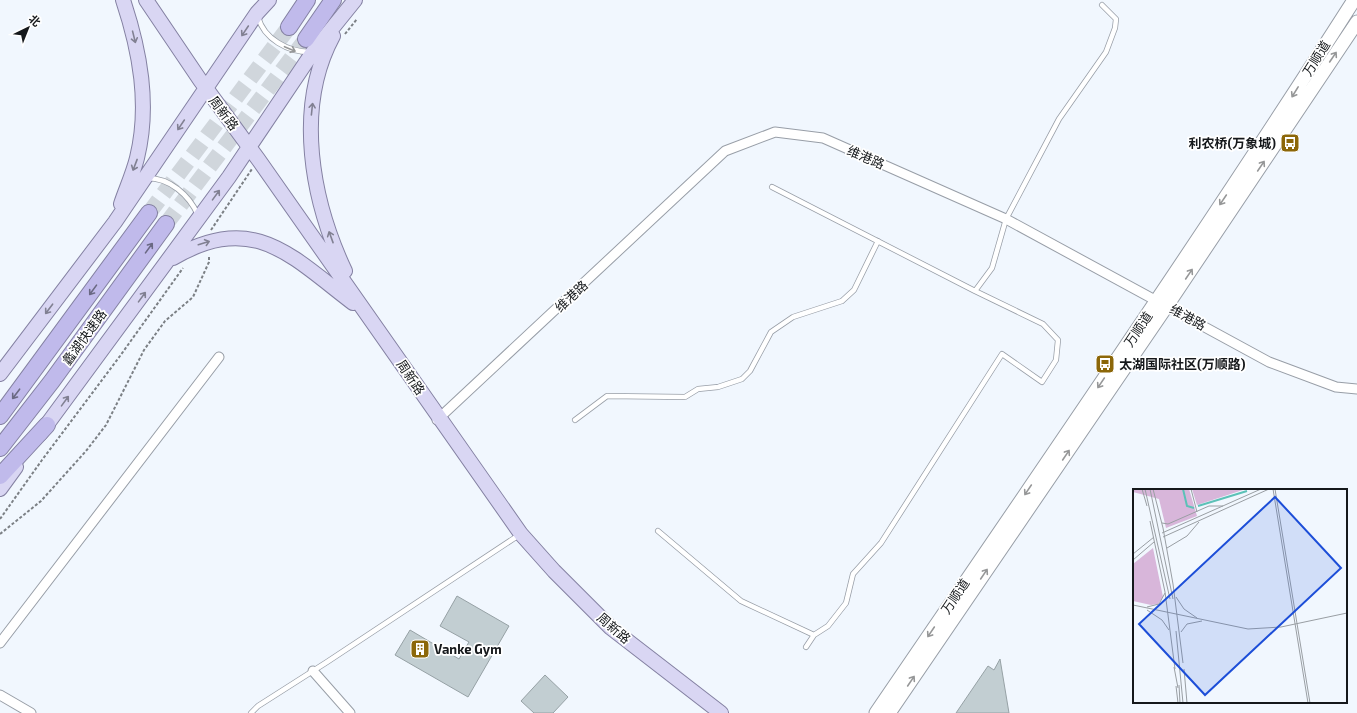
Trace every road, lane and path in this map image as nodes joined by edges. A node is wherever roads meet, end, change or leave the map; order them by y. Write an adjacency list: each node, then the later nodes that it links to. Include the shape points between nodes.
1 (123, 0): 21 (main road, one-way to 21, via 137,48 144,99 137,160)
2 (141, 0): 15 (main road, 周新路)
3 (146, 0): 15 (main road, 周新路)
4 (269, 0): 10 (main road)
5 (307, 0): 13 (highway)
6 (333, 0): 14 (highway)
7 (355, 0): 11 (main road)
8 (1354, 0): 29 (street, 万顺道, one-way to 29)
9 (1102, 5): 22 (lane, via 1116,20 1106,52 1059,119)
10 (257, 13): 14 (lane, one-way to 14, via 261,27 268,35 290,50); 15 (main road, one-way to 15)
11 (344, 16): 14 (main road); 28 (main road, one-way to 11, via 328,228 320,200 311,148 312,118 319,70)
12 (1357, 22): 29 (street, 万顺道, one-way to 12)
13 (289, 27)
14 (309, 46): 16 (main road)
15 (205, 91): 16 (main road, 周新路); 17 (main road, one-way to 17)
16 (248, 149): 20 (main road, one-way to 16); 28 (main road, 周新路)
17 (144, 178): 20 (lane, via 165,181 185,194 194,204); 21 (main road)
18 (772, 187): 24 (lane)
19 (149, 213): 34 (highway, 蠡湖快速路, one-way to 34)
20 (200, 218): 26 (main road)
21 (115, 222): 31 (main road, one-way to 31)
22 (1005, 222): 27 (lane, via 992,268); 29 (street, 维港路); 36 (street, 维港路, via 821,144 774,138 728,155)
23 (166, 224): 38 (highway, 蠡湖快速路, one-way to 23)
24 (878, 241): 27 (lane); 35 (lane, via 854,290 842,302 793,317 771,332 750,371 742,379 698,389 685,397 607,396)
25 (210, 242): 26 (main road, one-way to 25, via 192,247); 28 (main road, via 236,238 281,249); 42 (path, via 209,262 193,297 165,321 144,350 106,425 41,502)
26 (169, 260): 37 (main road, one-way to 26)
27 (974, 291): 44 (lane, via 1043,324 1058,340 1056,360 1042,382 1002,354 881,543 853,574 846,603 828,626)
28 (355, 301): 36 (main road, 周新路)
29 (1161, 305): 32 (street, 维港路, via 1269,362 1336,387); 33 (street, 维港路, via 1267,367 1336,392); 54 (street, 万顺道, one-way to 54); 55 (street, 万顺道, one-way to 29)
30 (219, 357): 45 (street)
31 (0, 374)
32 (1357, 389)
33 (1357, 394)
34 (0, 416)
35 (575, 420)
36 (439, 422): 43 (main road, 周新路); 53 (main road, 周新路, via 521,534 554,571 611,628)
37 (47, 425): 39 (highway); 40 (main road)
38 (0, 448)
39 (0, 476)
40 (0, 489)
41 (658, 531): 44 (lane, via 742,601)
42 (0, 534)
43 (516, 536): 47 (lane); 52 (main road, 周新路, via 551,576 606,631)
44 (814, 635): 46 (lane)
45 (0, 642)
46 (806, 647)
47 (313, 671): 50 (lane); 51 (street)
48 (0, 695): 49 (street)
49 (31, 713)
50 (251, 713)
51 (350, 713)
52 (712, 713)
53 (721, 713)
54 (876, 713)
55 (889, 713)

